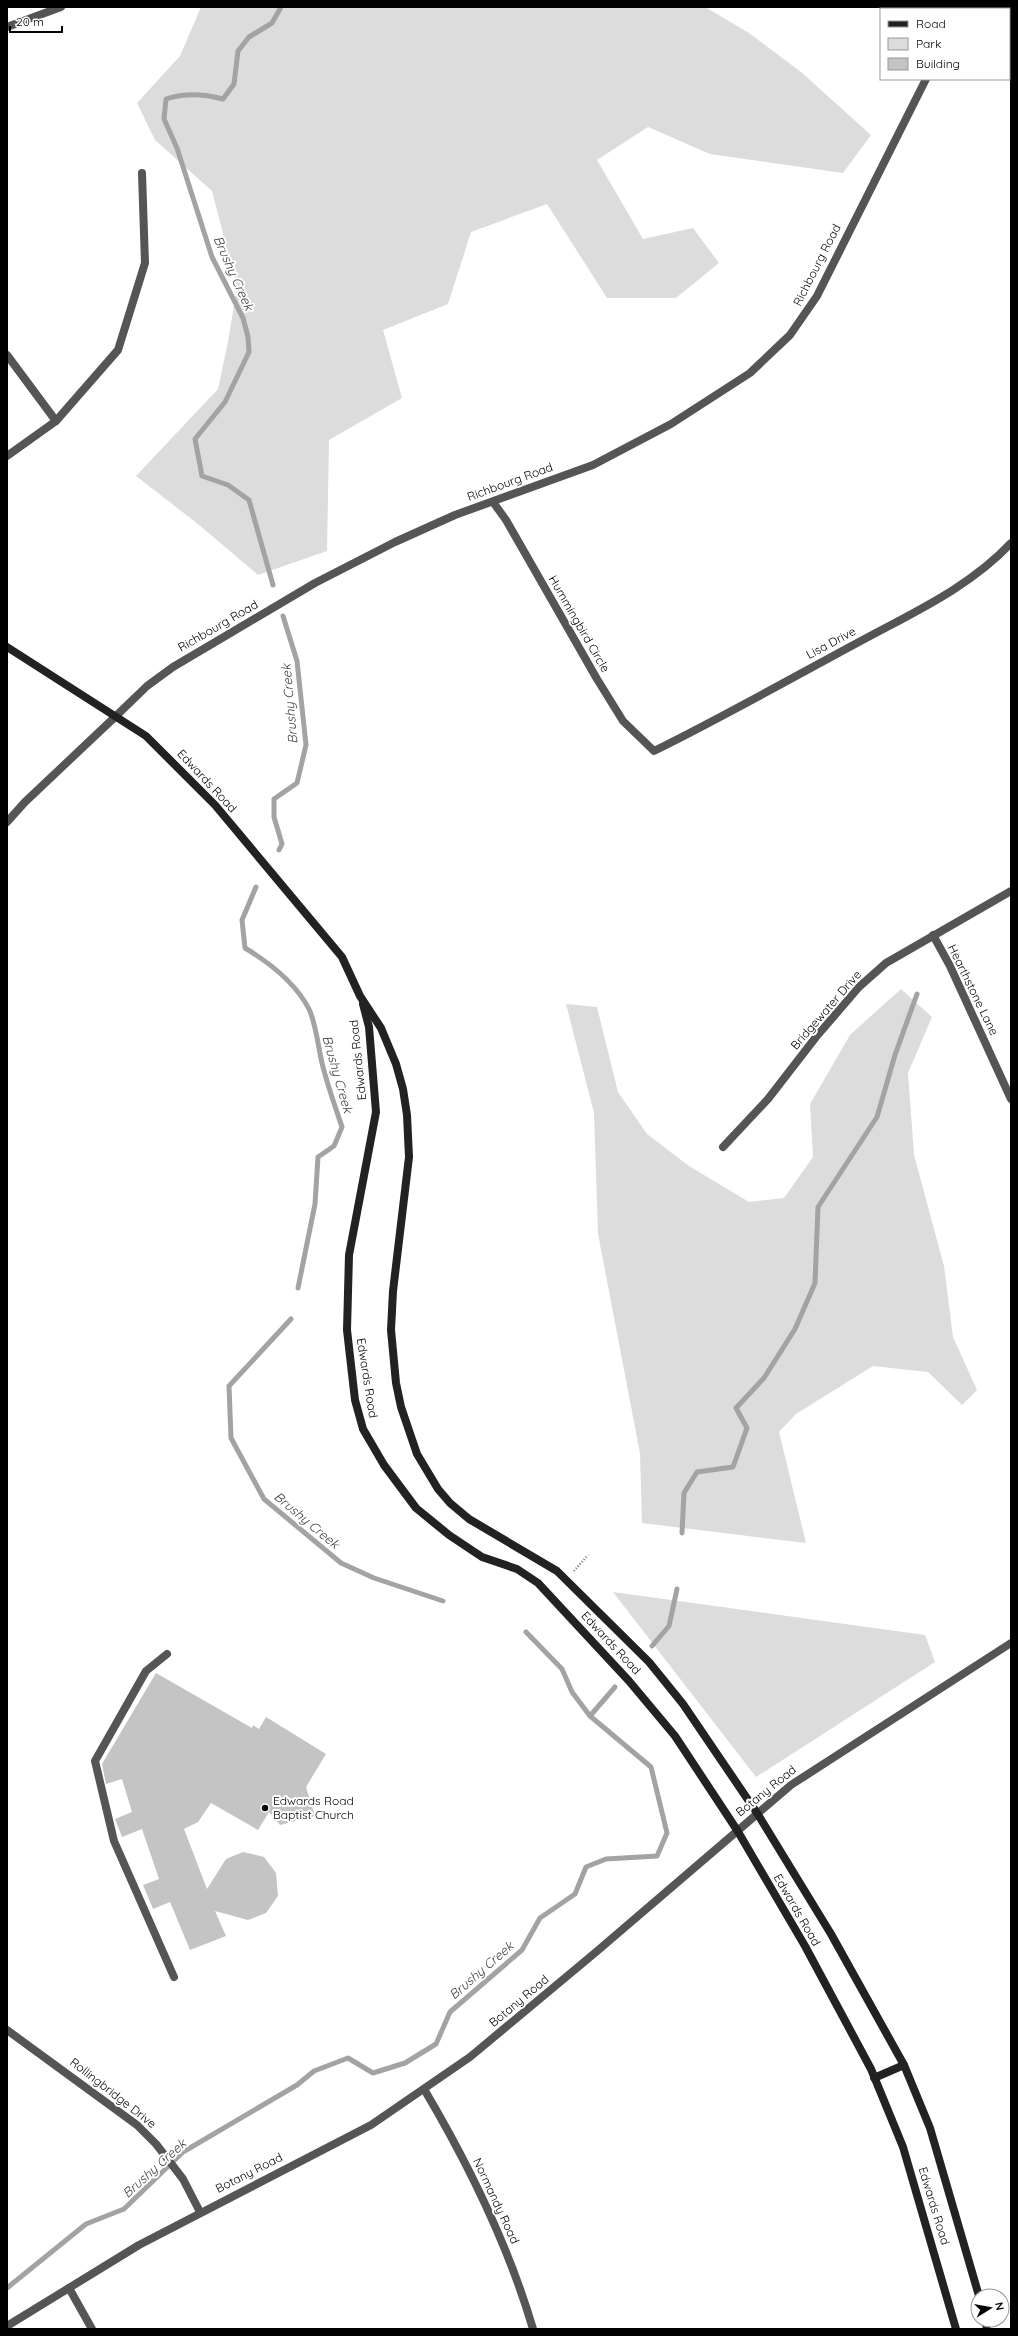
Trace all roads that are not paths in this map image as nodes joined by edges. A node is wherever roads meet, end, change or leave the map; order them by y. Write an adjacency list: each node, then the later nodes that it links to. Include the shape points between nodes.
1 (61, 7): 2 (street)
2 (7, 27)
3 (925, 80): 8 (street, Richbourg Road, via 817,296 790,335 771,355 708,402 633,444 593,465)
4 (142, 173): 6 (street, via 145,263 118,350)
5 (7, 355): 6 (street)
6 (56, 422): 7 (street)
7 (7, 456)
8 (493, 502): 11 (street, Richbourg Road, via 454,515 394,542 315,583 173,667 147,686); 12 (street, Hummingbird Circle, via 623,721)
9 (1011, 543): 12 (street, Lisa Drive, via 968,580 927,605)
10 (7, 647): 11 (street, Edwards Road)
11 (116, 716): 13 (street, Richbourg Road); 16 (street, Edwards Road, via 146,736 215,805 342,957)
12 (654, 751)
13 (7, 822)
14 (1011, 891): 15 (street, Bridgewater Drive)
15 (933, 935): 17 (street, Hearthstone Lane, via 950,966); 18 (street, Bridgewater Drive, via 886,963 859,987 768,1099)
16 (360, 996): 21 (street, Edwards Road, via 381,1028 396,1064 407,1115 408,1157 391,1330 392,1355 400,1401 418,1454 438,1489 450,1503 469,1519 557,1571 649,1662 683,1704); 22 (street, Edwards Road, via 369,1027 376,1112 349,1255 347,1330 355,1400 363,1429 384,1465 416,1508 482,1558 517,1569 538,1583 581,1628 675,1736)
17 (1011, 1099)
18 (723, 1147)
19 (1011, 1643): 21 (street, Botany Road, via 791,1785)
20 (167, 1654): 23 (street, via 146,1671 95,1761 114,1841)
21 (757, 1813): 22 (street, Botany Road); 25 (street, Edwards Road, via 831,1934)
22 (737, 1830): 26 (street, Edwards Road, via 805,1946); 27 (street, Botany Road, via 470,2057)
23 (174, 1977)
24 (7, 2030): 28 (street, Rollingbridge Drive, via 137,2125 162,2151 183,2179)
25 (904, 2065): 26 (street); 30 (street, Edwards Road, via 930,2128)
26 (874, 2078): 34 (street, Edwards Road, via 903,2146)
27 (424, 2089): 28 (street, Botany Road, via 371,2125); 33 (street, Normandy Road, via 451,2135 502,2239)
28 (200, 2212): 29 (street, Botany Road, via 139,2245)
29 (69, 2288): 31 (street, Botany Road); 32 (street)
30 (976, 2288)
31 (7, 2326)
32 (92, 2329)
33 (533, 2329)
34 (956, 2329)

